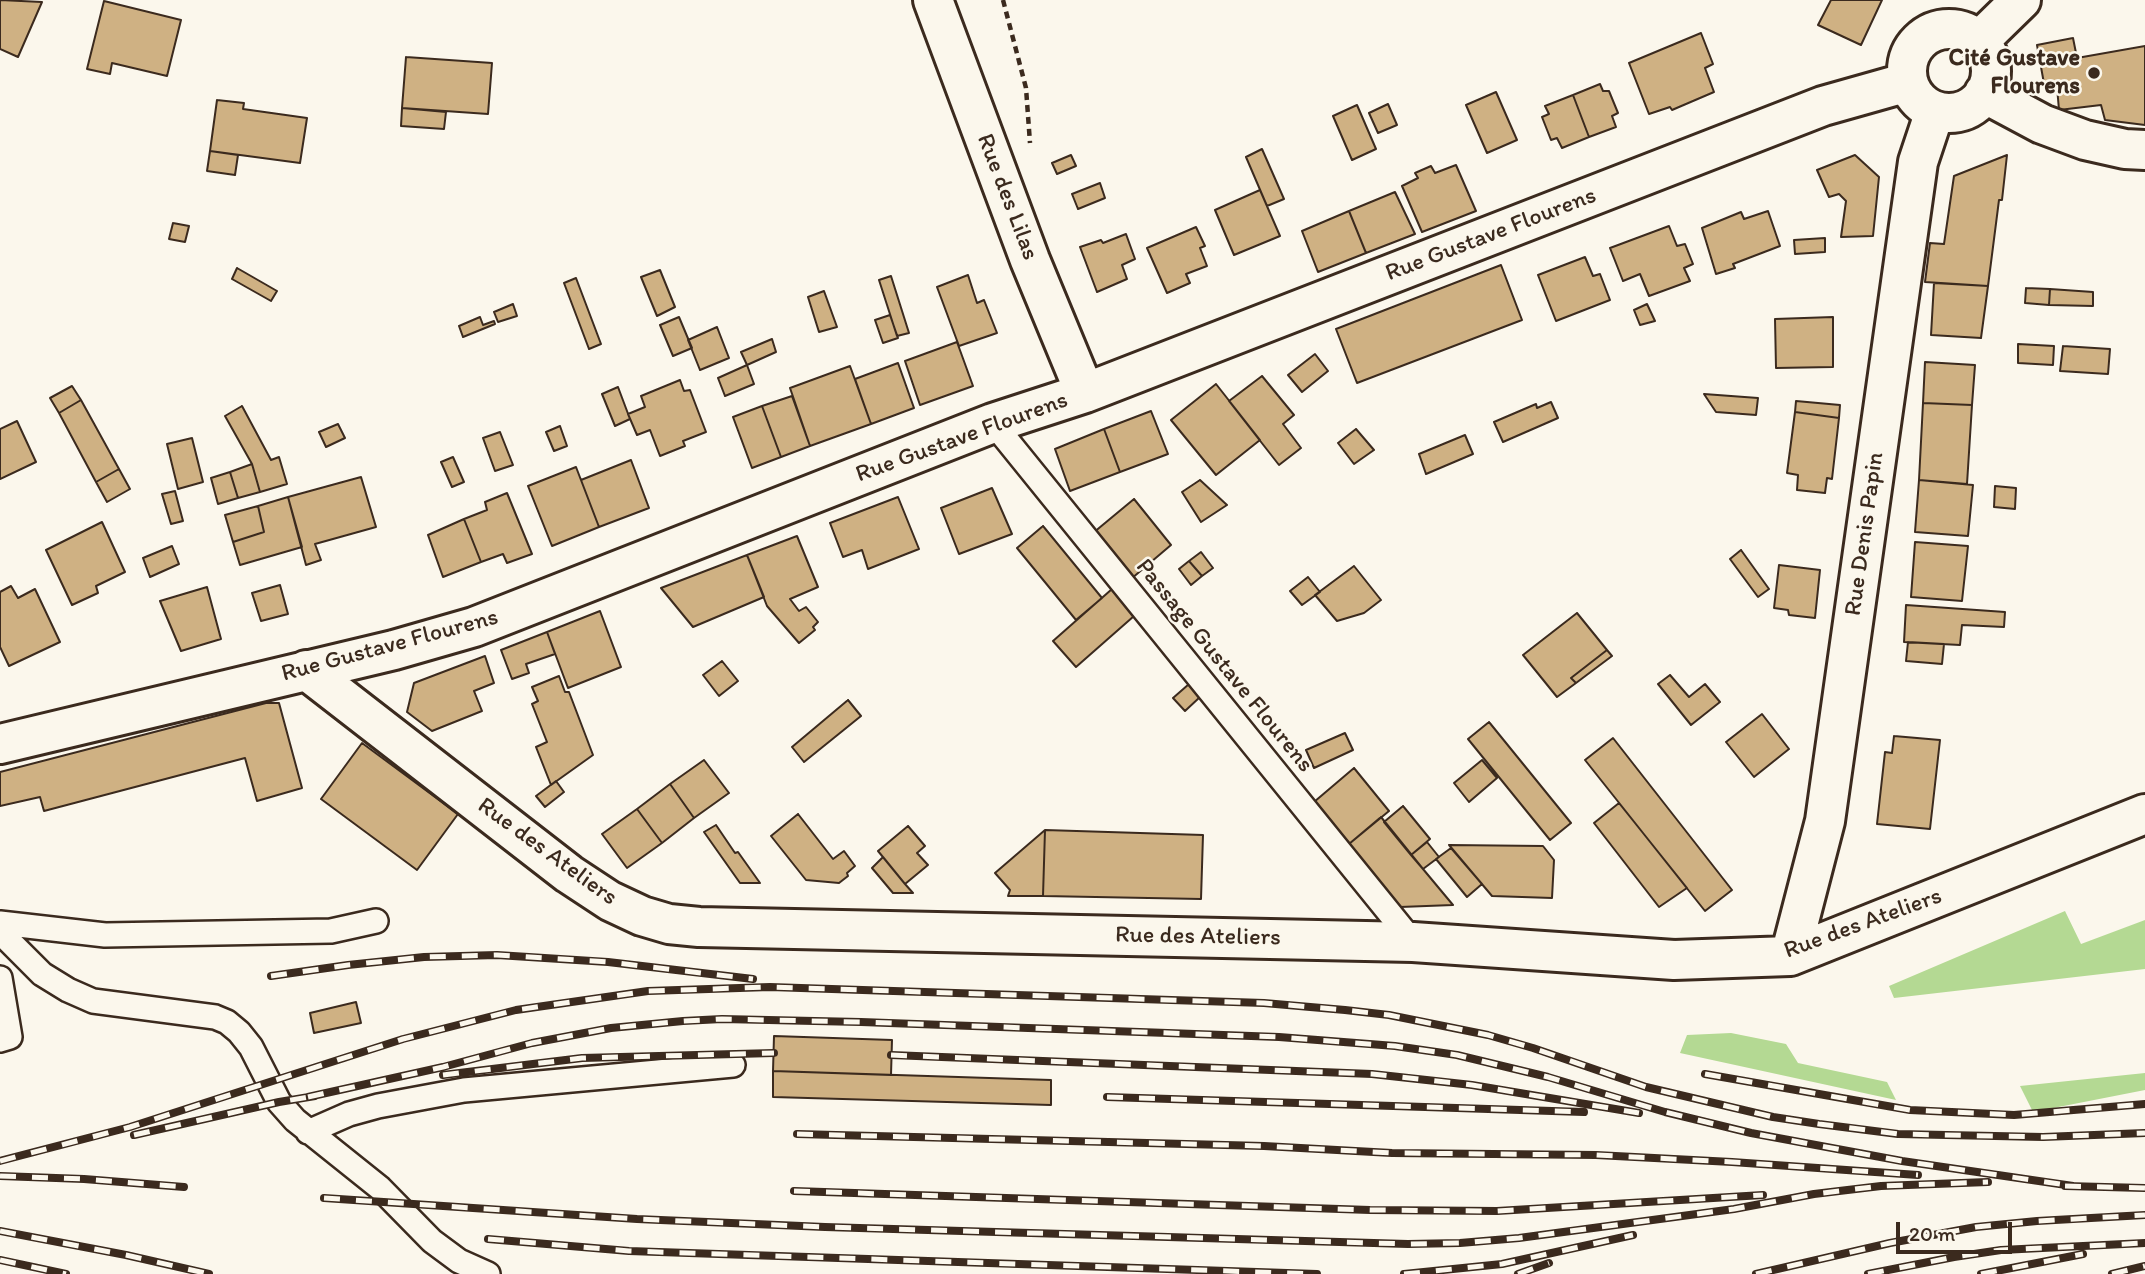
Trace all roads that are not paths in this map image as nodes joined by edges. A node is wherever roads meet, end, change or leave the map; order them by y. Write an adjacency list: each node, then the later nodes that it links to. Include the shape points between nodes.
1 (933, 0): 9 (street, Rue des Lilas)
2 (2021, 0): 4 (street)
3 (1933, 15): 4 (street); 5 (street, via 1909,56)
4 (1979, 41): 6 (street, via 1990,66)
5 (1908, 82): 7 (street, via 1913,94); 9 (street, Rue Gustave Flourens, via 1823,106)
6 (1984, 93): 7 (street, via 1963,111); 8 (street, via 2042,124 2085,140)
7 (1935, 111): 18 (street, Rue Denis Papin, via 1918,162 1825,821)
8 (2145, 150)
9 (1085, 393): 10 (street, Rue Gustave Flourens)
10 (993, 423): 11 (street, Rue Gustave Flourens, via 474,627); 17 (lane, Passage Gustave Flourens)
11 (306, 670): 12 (street, Rue Gustave Flourens); 17 (street, Rue des Ateliers, via 569,874 610,901 669,924)
12 (0, 744)
13 (2145, 814): 18 (street, Rue des Ateliers)
14 (376, 921): 15 (lane, via 331,931 105,935)
15 (0, 923)
16 (0, 932): 22 (lane, via 43,974 93,1001 200,1014 227,1022 251,1047 279,1102)
17 (1413, 942): 18 (street, Rue des Ateliers, via 1674,960)
18 (1790, 956)
19 (0, 978): 20 (lane, via 10,1037)
20 (0, 1040)
21 (733, 1065): 22 (lane, via 464,1090 378,1106)
22 (309, 1132): 23 (lane, via 380,1188 432,1241 459,1261)
23 (488, 1274)

